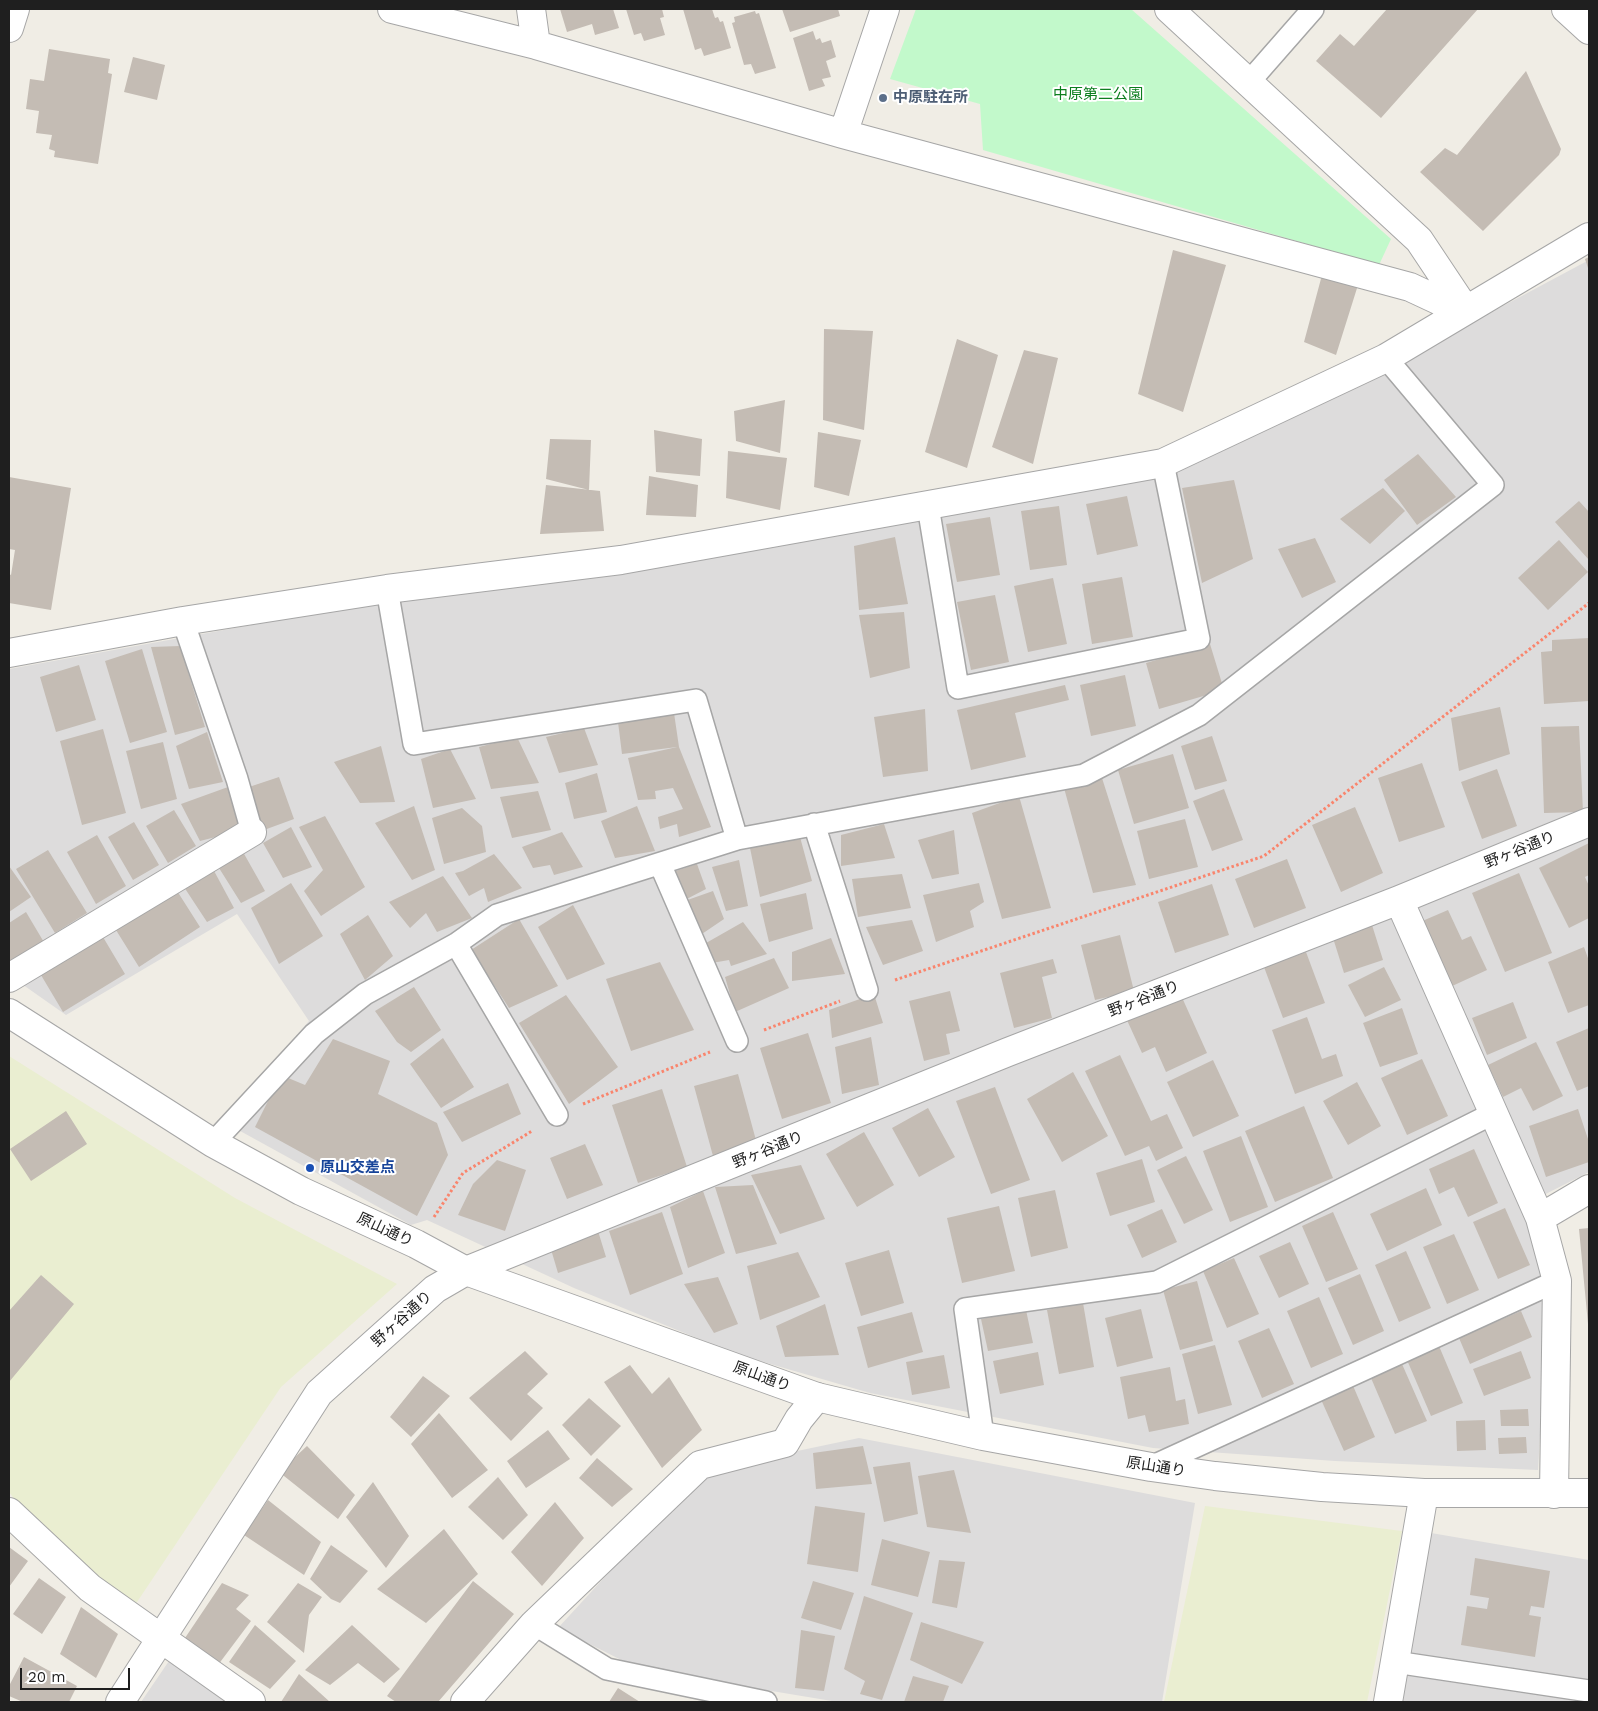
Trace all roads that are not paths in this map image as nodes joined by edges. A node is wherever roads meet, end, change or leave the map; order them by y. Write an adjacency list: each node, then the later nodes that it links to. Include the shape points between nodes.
1 (15, 9): 8 (street)
2 (392, 9): 10 (street)
3 (531, 9): 10 (street)
4 (885, 9): 12 (street)
5 (1168, 9): 11 (street)
6 (1313, 9): 11 (lane)
7 (1566, 9): 9 (street)
8 (9, 28)
9 (1589, 30)
10 (536, 45): 12 (street)
11 (1249, 82): 14 (street, via 1419,240)
12 (843, 134): 14 (street, via 1410,288)
13 (1589, 237): 14 (street)
14 (1465, 309): 15 (street)
15 (1386, 358): 16 (street); 22 (lane, via 1493,485 1199,715 1084,775)
16 (1162, 464): 17 (street); 17 (lane, via 1198,639 958,688)
17 (928, 506): 18 (street, via 621,560)
18 (387, 588): 19 (street); 24 (lane, via 414,744 696,700)
19 (183, 621): 20 (street); 23 (lane)
20 (9, 653)
21 (1589, 822): 26 (street, 野ヶ谷通り)
22 (814, 824): 24 (lane); 29 (lane)
23 (252, 832): 28 (street)
24 (737, 839): 25 (lane)
25 (660, 864): 27 (lane, via 497,915); 31 (lane)
26 (1399, 900): 32 (street); 37 (street, 野ヶ谷通り, via 1008,1052)
27 (456, 944): 33 (lane); 34 (lane, via 365,994 314,1034)
28 (9, 978)
29 (867, 990)
30 (9, 1013): 34 (street, 原山通り)
31 (737, 1041)
32 (1492, 1114): 36 (street); 40 (lane, via 1157,1282 965,1309)
33 (557, 1115)
34 (213, 1143): 37 (street, 原山通り, via 301,1191)
35 (1589, 1189): 36 (street)
36 (1540, 1218): 38 (street)
37 (466, 1271): 39 (street, 原山通り); 47 (street, 野ヶ谷通り, via 435,1289 319,1393)
38 (1556, 1281): 41 (lane); 44 (street)
39 (817, 1397): 40 (street, 原山通り); 46 (street, via 785,1443 700,1465)
40 (983, 1436): 41 (street, 原山通り)
41 (1151, 1467): 42 (street, 原山通り, via 1322,1487)
42 (1424, 1493): 44 (street, 原山通り); 48 (street)
43 (1589, 1493): 44 (street, 原山通り)
44 (1554, 1494)
45 (9, 1512): 47 (street, via 90,1588)
46 (534, 1624): 52 (street); 53 (lane, via 607,1669)
47 (163, 1639): 50 (street, 野ヶ谷通り); 51 (street)
48 (1395, 1662): 49 (lane); 54 (street)
49 (1589, 1690)
50 (120, 1702)
51 (251, 1702)
52 (465, 1702)
53 (766, 1702)
54 (1388, 1702)

